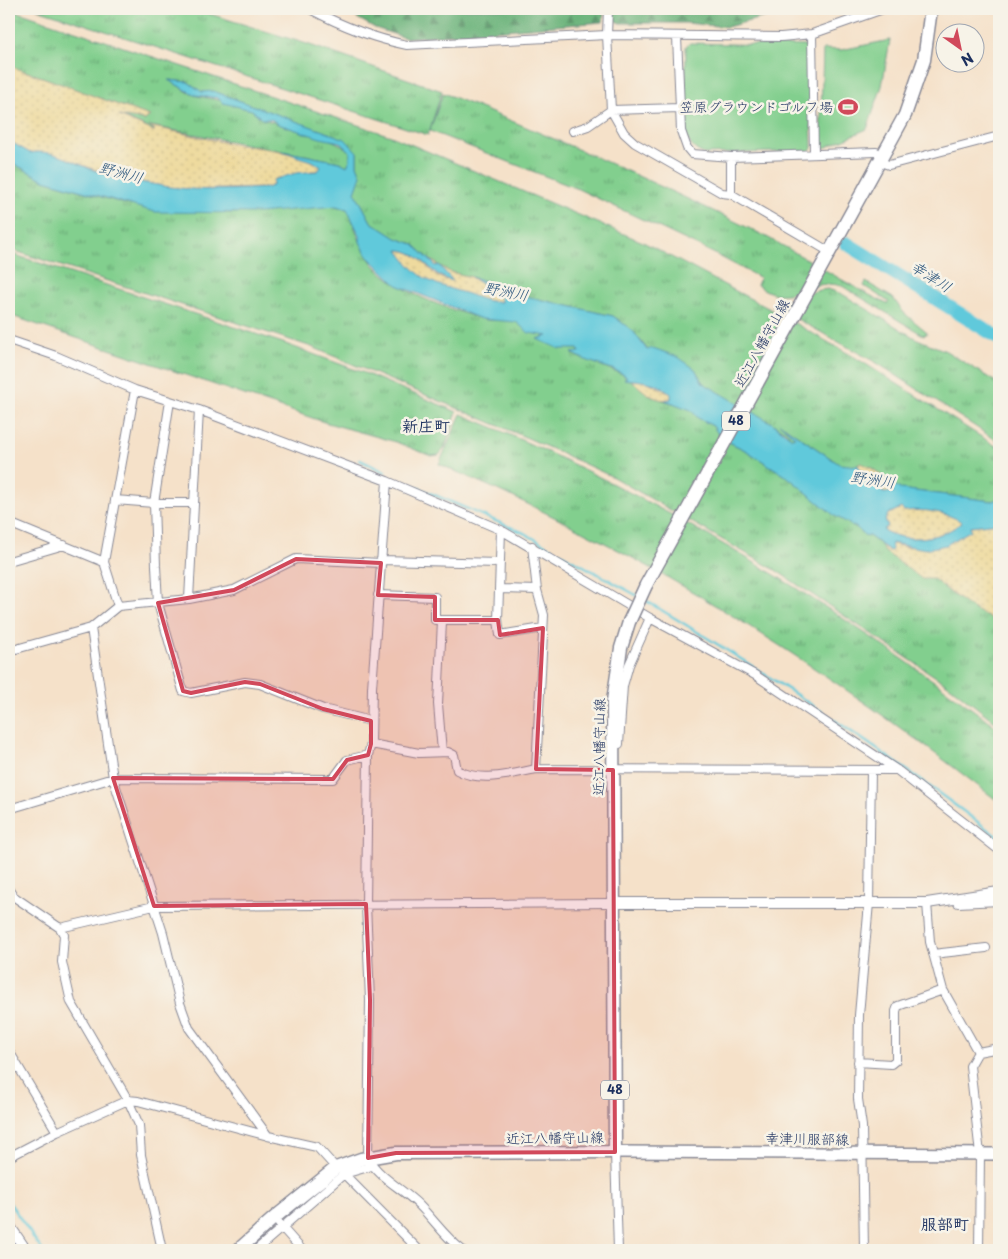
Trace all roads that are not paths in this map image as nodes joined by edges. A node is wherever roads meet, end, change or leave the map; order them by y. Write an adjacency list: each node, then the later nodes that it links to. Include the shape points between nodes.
1 (310, 9): 6 (street, via 344,28 407,45)
2 (608, 9): 6 (street)
3 (883, 9): 5 (street)
4 (931, 9): 14 (main road, 近江八幡守山線 / 48, via 928,43 917,86 905,115)
5 (812, 34): 7 (street); 12 (street)
6 (607, 35): 7 (street); 9 (street)
7 (677, 37): 8 (street)
8 (680, 108): 9 (street); 13 (street, via 683,142 692,154)
9 (611, 110): 10 (street, via 588,126); 15 (street, via 624,134 635,142 722,192)
10 (573, 131)
11 (999, 136): 14 (street, via 889,165)
12 (814, 154): 13 (street); 14 (street)
13 (731, 157): 15 (street)
14 (878, 157): 16 (main road, 近江八幡守山線 / 48)
15 (731, 194): 16 (street)
16 (830, 252): 50 (main road, 近江八幡守山線 / 48, bridge, via 647,583 629,622 621,648 613,701)
17 (9, 340): 18 (street)
18 (135, 390): 19 (street); 22 (street)
19 (170, 401): 20 (street); 24 (street)
20 (199, 410): 21 (street); 23 (street)
21 (387, 481): 26 (street); 31 (street)
22 (115, 500): 24 (street); 30 (street)
23 (194, 502): 24 (street); 36 (street)
24 (154, 503): 37 (street)
25 (9, 523): 27 (street)
26 (501, 530): 28 (street); 32 (street)
27 (64, 545): 29 (street); 30 (street)
28 (532, 546): 34 (street); 39 (street)
29 (9, 561)
30 (104, 562): 38 (street)
31 (381, 562): 32 (street); 35 (street); 36 (street, via 296,560 234,590)
32 (499, 563): 33 (street)
33 (499, 589): 34 (street); 40 (street)
34 (536, 590): 43 (street, via 544,615)
35 (378, 595): 41 (street, via 435,597 435,620); 45 (street)
36 (189, 599): 37 (street)
37 (158, 603): 38 (street); 45 (street, via 183,691 191,693 246,682 260,684 323,709)
38 (118, 606): 42 (street)
39 (650, 618): 50 (street, via 623,686 619,758); 52 (street, via 755,675)
40 (498, 620): 41 (street); 43 (street, via 500,635)
41 (442, 621): 47 (street, via 438,704)
42 (91, 628): 44 (street); 53 (street)
43 (543, 628): 49 (street)
44 (9, 651)
45 (371, 721): 46 (street)
46 (371, 744): 47 (street, via 419,752); 48 (street)
47 (442, 752): 49 (street, via 454,755 457,770 462,773 500,776)
48 (368, 755): 53 (street, via 347,760 333,778); 63 (street)
49 (536, 769): 50 (street)
50 (613, 770): 51 (street); 61 (main road, 近江八幡守山線 / 48)
51 (871, 770): 52 (street); 60 (street)
52 (897, 770): 55 (street)
53 (113, 778): 54 (street); 64 (street)
54 (9, 809)
55 (999, 850)
56 (9, 890): 65 (street)
57 (999, 892): 58 (street)
58 (954, 900): 59 (street, via 958,903); 62 (street)
59 (999, 901)
60 (869, 902): 61 (street); 62 (street); 72 (street)
61 (614, 903): 63 (street); 76 (main road, 近江八幡守山線 / 48)
62 (927, 903): 67 (street)
63 (366, 904): 64 (street); 81 (street, via 370,1000)
64 (154, 906): 65 (street); 75 (street, via 180,1003 190,1028)
65 (60, 928): 73 (street, via 64,935 62,962 71,1002)
66 (986, 948): 67 (street)
67 (933, 954): 68 (street)
68 (943, 990): 71 (street); 72 (street, via 898,1006 896,1060 891,1064)
69 (999, 1048): 71 (street)
70 (9, 1051): 74 (street)
71 (978, 1052): 78 (street, via 970,1066)
72 (858, 1062): 77 (street)
73 (128, 1100): 74 (street); 75 (street); 86 (street, via 139,1124 141,1156)
74 (57, 1132): 80 (street)
75 (268, 1136): 82 (street, via 318,1147)
76 (615, 1152): 77 (main road, 幸津川服部線); 81 (main road, 近江八幡守山線, via 396,1153); 92 (street)
77 (862, 1154): 78 (main road, 幸津川服部線); 93 (street)
78 (980, 1154): 79 (main road, 幸津川服部線); 94 (street)
79 (999, 1154)
80 (9, 1157)
81 (370, 1162): 82 (main road, 近江八幡守山線, via 348,1162); 91 (street, via 376,1171 418,1204)
82 (340, 1171): 83 (main road, 近江八幡守山線); 90 (street)
83 (278, 1222): 87 (main road, 近江八幡守山線); 88 (street); 89 (street)
84 (9, 1225): 85 (street)
85 (26, 1250)
86 (162, 1250)
87 (238, 1250)
88 (256, 1250)
89 (302, 1250)
90 (419, 1250)
91 (462, 1250)
92 (618, 1250)
93 (864, 1250)
94 (979, 1250)

